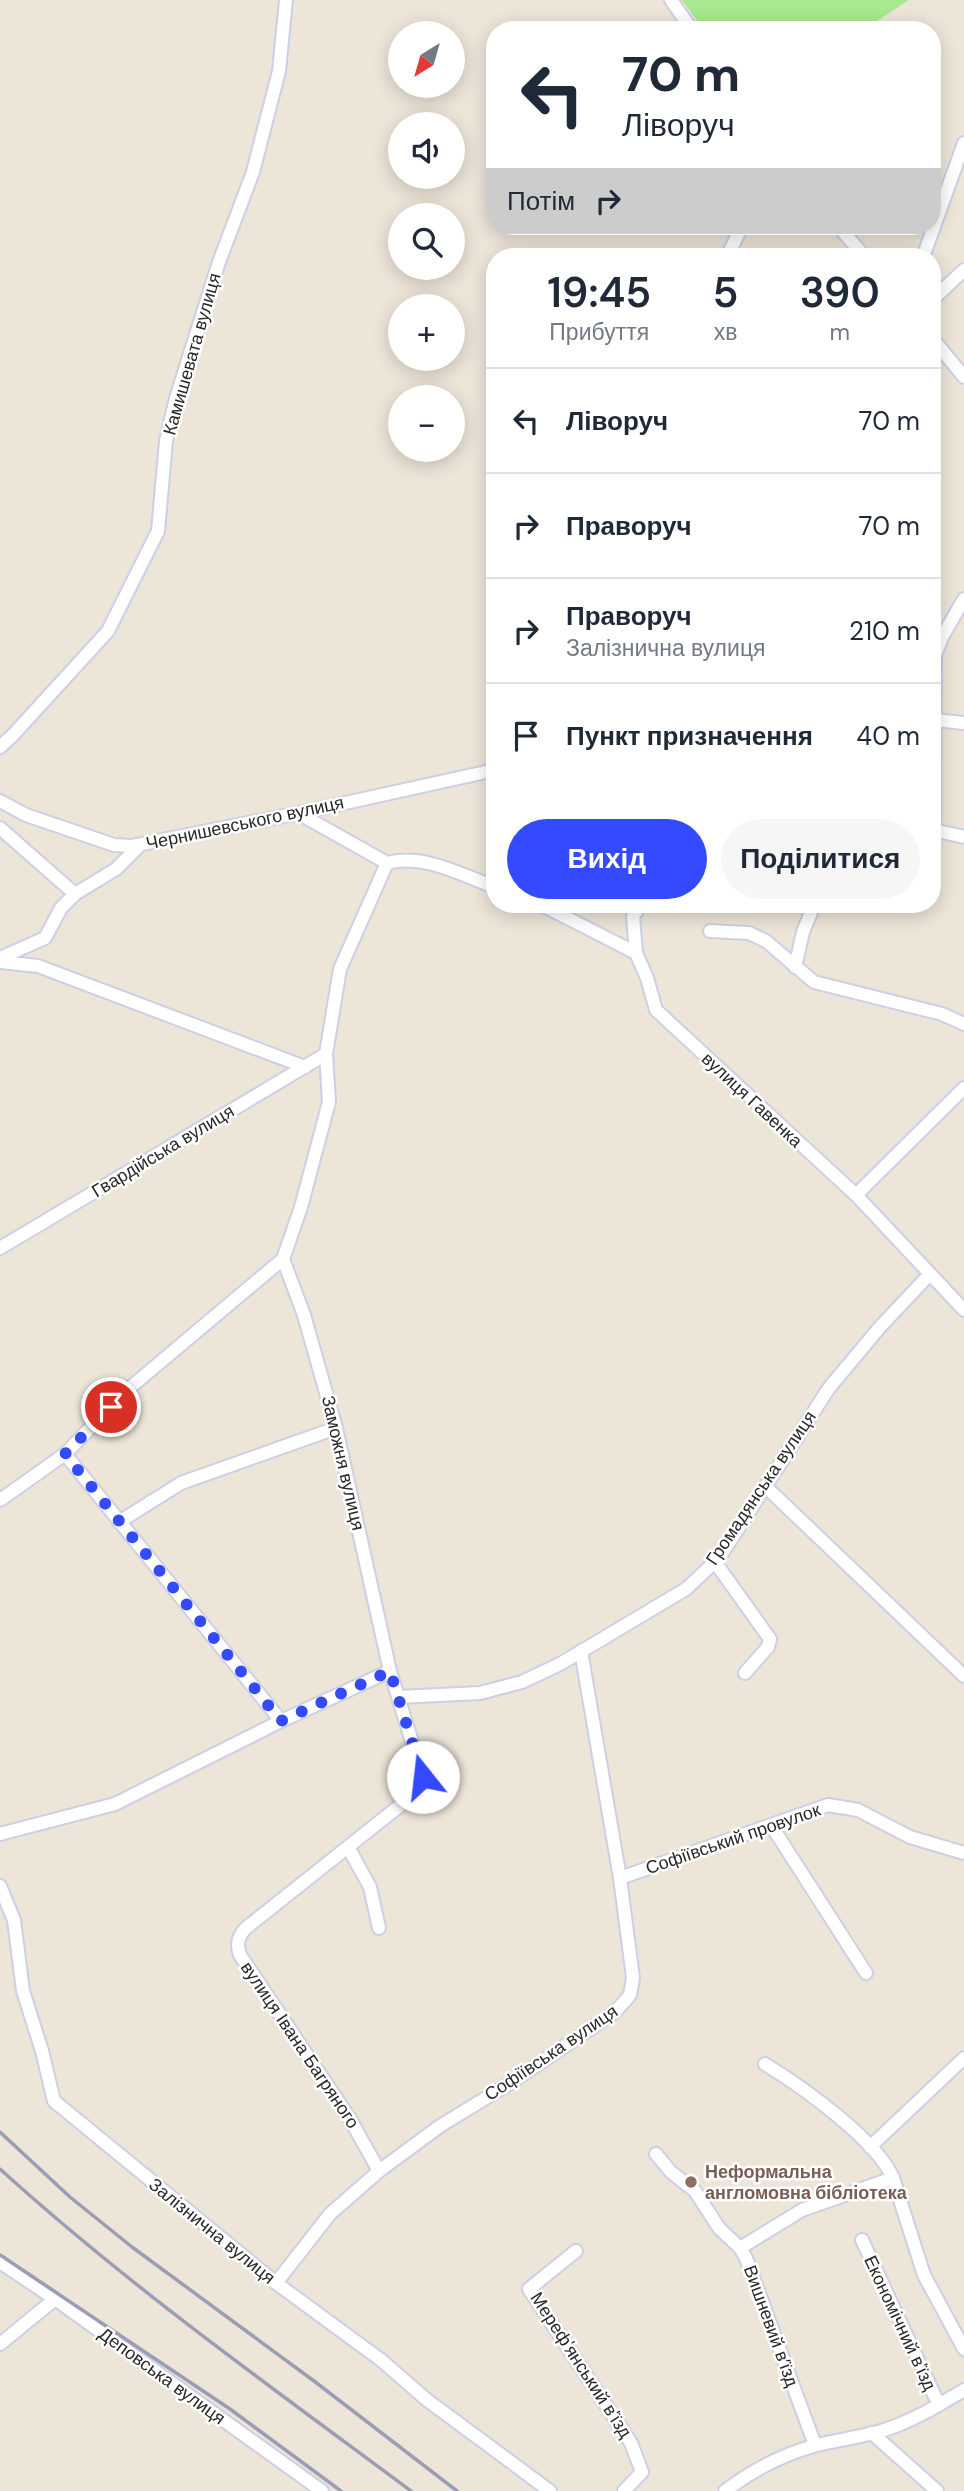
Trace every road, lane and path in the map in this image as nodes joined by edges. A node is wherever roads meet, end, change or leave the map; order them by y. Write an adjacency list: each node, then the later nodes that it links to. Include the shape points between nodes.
1 (286, 0): 14 (street, Камишевата вулиця, via 279,71 253,172 176,398 166,441 158,531 108,631)
2 (671, 0): 3 (street)
3 (686, 21)
4 (964, 143): 5 (street)
5 (941, 207)
6 (964, 270): 7 (street)
7 (941, 292)
8 (941, 349): 9 (street)
9 (964, 377)
10 (964, 599): 11 (street)
11 (941, 640)
12 (941, 721): 13 (street)
13 (964, 723)
14 (0, 747)
15 (486, 772): 17 (street, Чернишевського вулиця)
16 (0, 801): 21 (street, Чернишевського вулиця, via 26,815 114,845)
17 (298, 813): 21 (street, Чернишевського вулиця); 22 (street)
18 (0, 828): 24 (street)
19 (941, 833): 20 (street)
20 (964, 837)
21 (140, 845): 24 (street, via 116,869)
22 (387, 863): 23 (street, via 419,860); 33 (street, via 340,969)
23 (486, 884)
24 (75, 894): 30 (street, via 61,908 45,938)
25 (558, 913): 29 (street)
26 (635, 913): 29 (street, вулиця Гавенка)
27 (811, 913): 31 (street)
28 (709, 931): 31 (street, via 749,933 766,941)
29 (636, 953): 36 (street, вулиця Гавенка, via 656,1010)
30 (0, 960): 34 (street, via 38,966)
31 (795, 967): 32 (street, via 814,982 942,1014)
32 (964, 1024)
33 (327, 1054): 34 (street, Гвардійська вулиця); 38 (street, via 329,1102)
34 (305, 1067): 37 (street, Гвардійська вулиця)
35 (964, 1088): 36 (street)
36 (856, 1195): 39 (street, вулиця Гавенка)
37 (0, 1248)
38 (283, 1259): 41 (street, Заможня вулиця); 42 (street, via 126,1391)
39 (929, 1275): 40 (street, вулиця Гавенка); 43 (street, Громадянська вулиця, via 829,1388)
40 (964, 1310)
41 (336, 1428): 45 (street, via 181,1483); 48 (street, Заможня вулиця)
42 (65, 1454): 44 (street); 45 (street)
43 (765, 1486): 46 (street, Громадянська вулиця); 50 (street)
44 (0, 1500)
45 (119, 1522): 52 (street)
46 (715, 1562): 47 (street, Громадянська вулиця, via 686,1589); 49 (street, via 770,1639)
47 (581, 1651): 51 (street, Громадянська вулиця, via 503,1688); 57 (street, Софіївська вулиця)
48 (390, 1671): 51 (street, вулиця Івана Багряного); 52 (street)
49 (745, 1673)
50 (964, 1676)
51 (399, 1697): 55 (street, вулиця Івана Багряного, via 422,1782 417,1792)
52 (281, 1721): 54 (street, via 115,1804)
53 (771, 1825): 56 (street, Софіївський провулок, via 838,1805 926,1843); 57 (street, Софіївський провулок); 60 (street)
54 (0, 1834)
55 (348, 1847): 59 (street, via 370,1887); 65 (street, вулиця Івана Багряного, via 246,1928 238,1948)
56 (964, 1853)
57 (620, 1878): 65 (street, Софіївська вулиця, via 634,1978 625,2002)
58 (0, 1886): 71 (street, Залізнична вулиця, via 14,1920 23,1991 54,2101)
59 (380, 1928)
60 (866, 1973)
61 (964, 2058): 63 (street)
62 (765, 2064): 63 (street)
63 (870, 2147): 66 (street)
64 (656, 2154): 68 (street, Вишневий в’їзд, via 695,2191 719,2228)
65 (379, 2171): 71 (street, Софіївська вулиця, via 330,2214)
66 (893, 2178): 68 (street, via 802,2210); 74 (street, via 924,2275)
67 (862, 2240): 76 (street, Економічний в'їзд)
68 (740, 2248): 78 (street, Вишневий в’їзд)
69 (576, 2251): 81 (street, Мереф'янський в'їзд, via 529,2288 631,2443 642,2472)
70 (0, 2262): 72 (street, Деповська вулиця)
71 (276, 2283): 80 (street, Залізнична вулиця)
72 (55, 2299): 73 (street); 79 (street, Деповська вулиця)
73 (0, 2344)
74 (964, 2349)
75 (964, 2390): 76 (street)
76 (939, 2405): 77 (street)
77 (872, 2433): 78 (street); 83 (street)
78 (815, 2445): 82 (street, via 763,2465)
79 (318, 2490)
80 (550, 2491)
81 (624, 2491)
82 (725, 2491)
83 (937, 2491)

